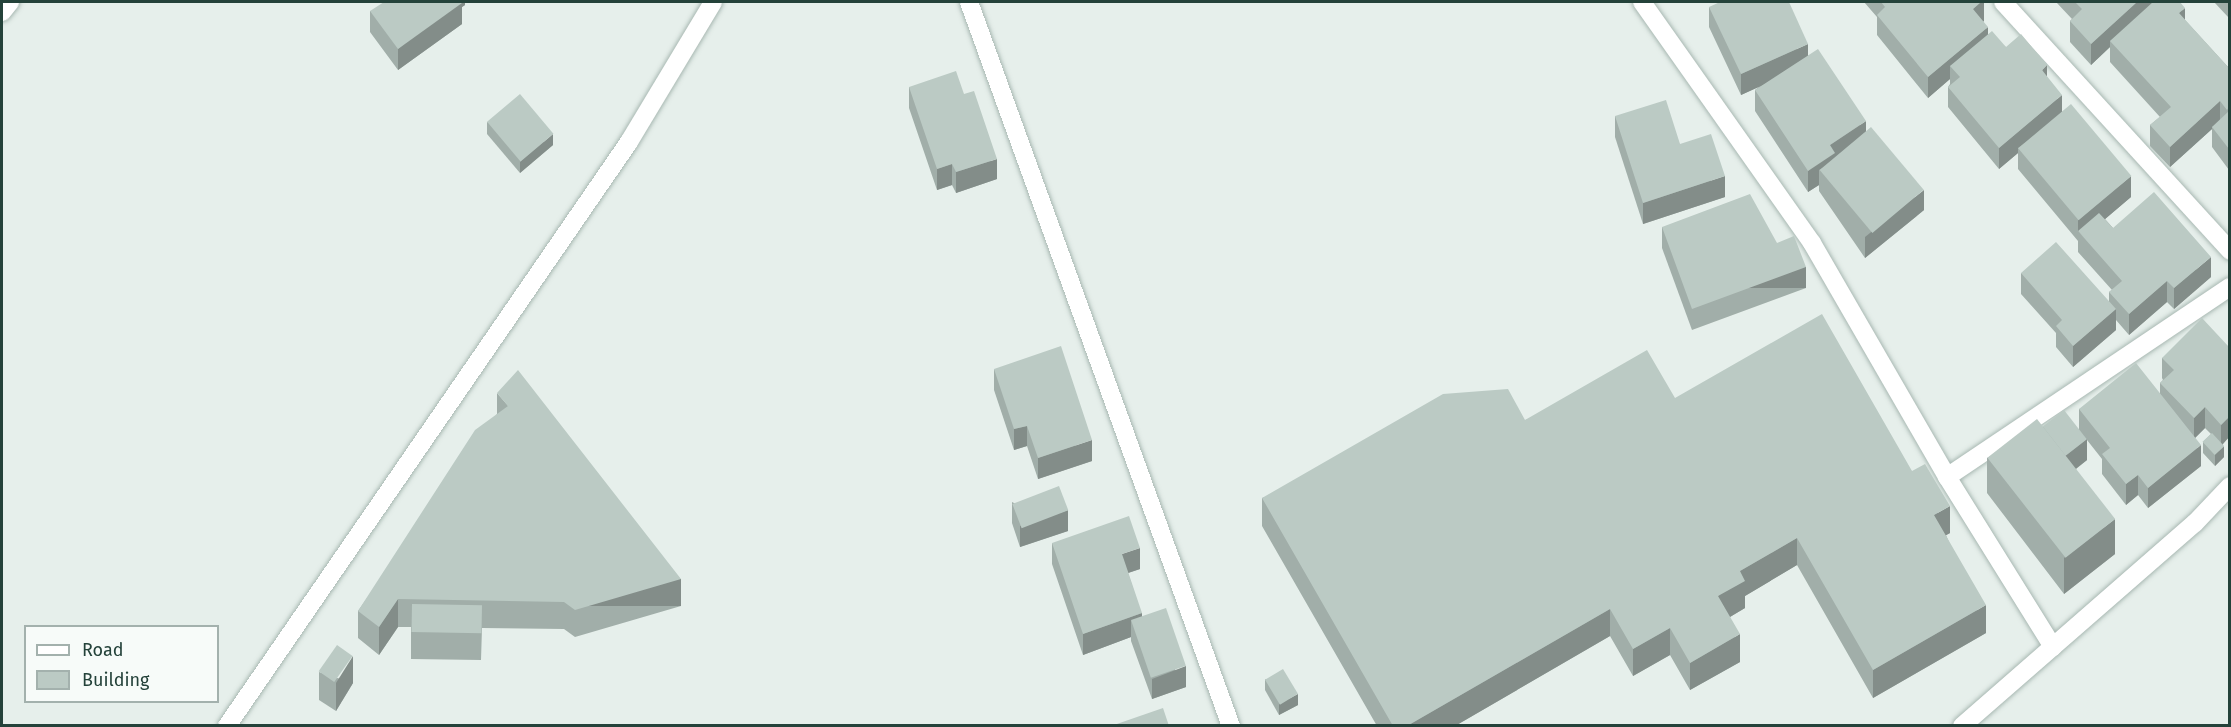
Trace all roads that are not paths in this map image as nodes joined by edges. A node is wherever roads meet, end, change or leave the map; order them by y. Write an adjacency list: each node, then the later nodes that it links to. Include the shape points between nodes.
1 (10, 2): 6 (street)
2 (712, 2): 12 (street, via 629,142)
3 (969, 2): 13 (street)
4 (1642, 2): 9 (street, via 1812,243)
5 (2003, 2): 7 (street)
6 (2, 12)
7 (2229, 251)
8 (2229, 287): 9 (street)
9 (1947, 477): 11 (street)
10 (2229, 486): 11 (street, via 2195,523)
11 (2053, 647): 14 (street)
12 (227, 726)
13 (1231, 726)
14 (1962, 726)

